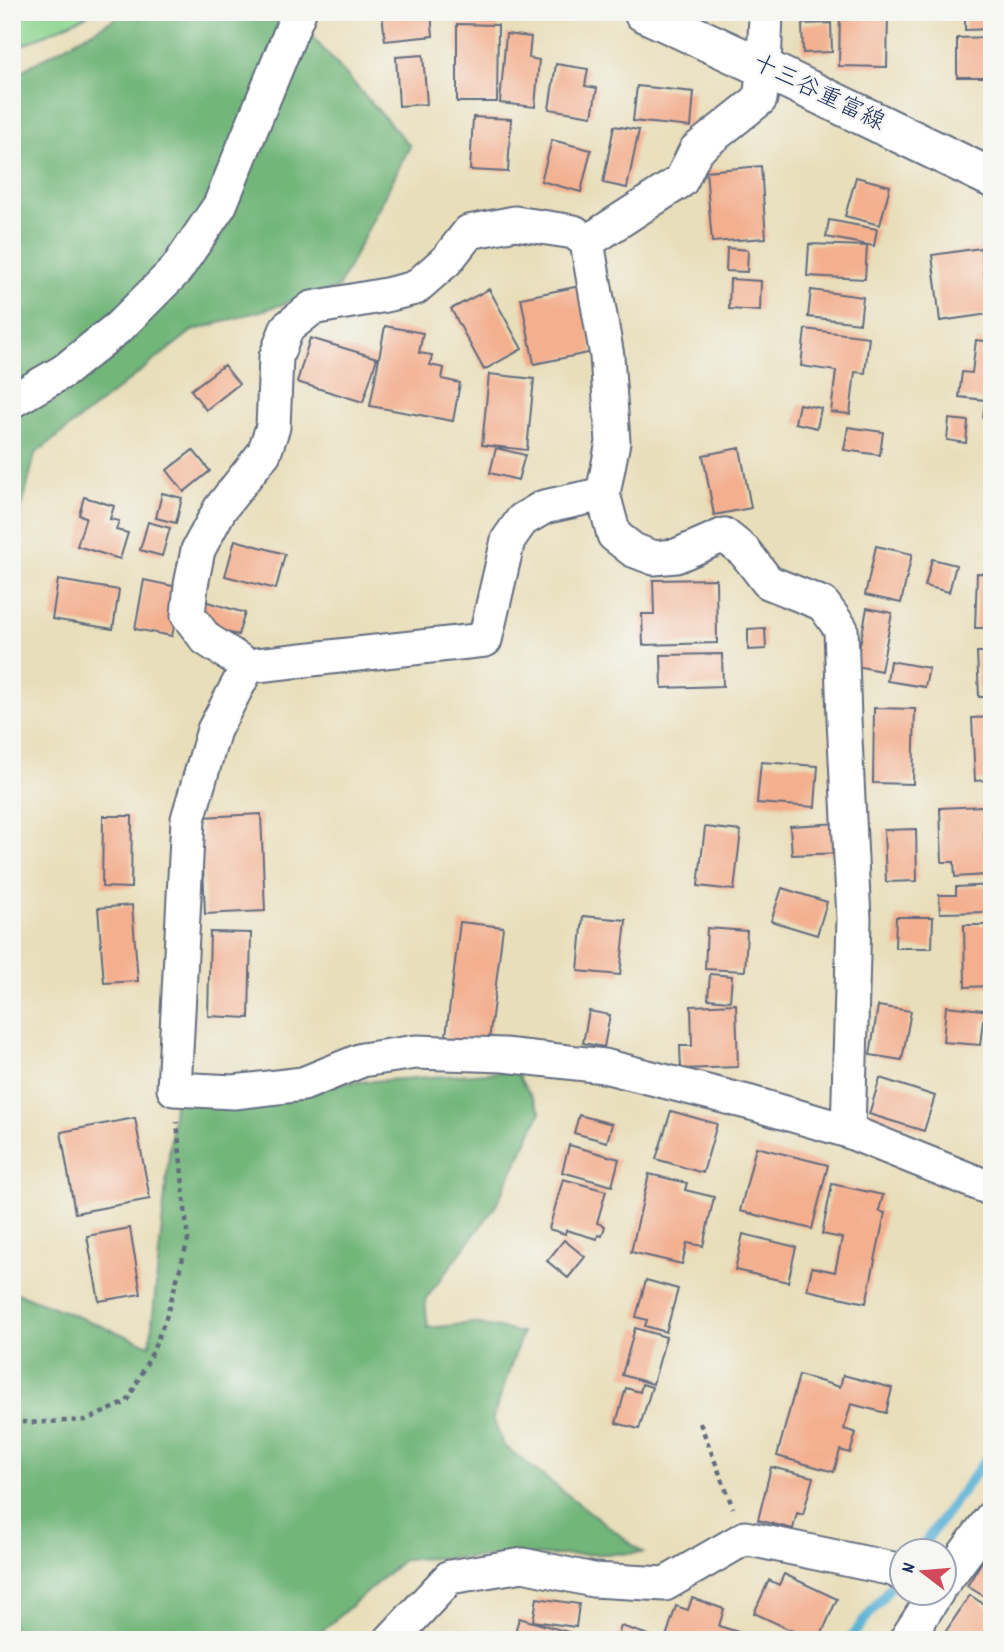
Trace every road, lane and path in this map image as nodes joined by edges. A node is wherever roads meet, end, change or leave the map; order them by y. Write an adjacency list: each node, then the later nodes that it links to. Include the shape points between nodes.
1 (299, 12): 7 (street, via 220,205 176,270 120,327 64,371)
2 (643, 12): 4 (main road, 十三谷重富線)
3 (766, 12): 4 (street)
4 (764, 68): 5 (main road, 十三谷重富線); 6 (street, via 760,99 696,149 681,181)
5 (992, 178)
6 (587, 242): 8 (street, via 607,356 613,442); 9 (street, via 574,232 515,223 469,232 447,260 415,288 312,308 287,328 276,356 273,427 264,453 220,509 198,550 191,586 188,615 206,639)
7 (12, 401)
8 (603, 494): 9 (street, via 544,506 522,520 508,540 485,640); 11 (street, via 614,535 633,550 654,558 676,556 724,535 744,551 768,582 823,604 841,629 854,919)
9 (248, 666): 10 (street, via 215,730 188,819)
10 (174, 1089): 11 (street, via 234,1092 303,1084 362,1060 416,1052 504,1055 604,1066); 13 (path, via 188,1240 152,1353 127,1402 86,1420)
11 (848, 1131): 12 (street)
12 (992, 1189)
13 (12, 1420)
14 (699, 1423): 16 (path)
15 (992, 1517): 17 (street)
16 (745, 1538): 18 (street); 20 (street, via 665,1584 593,1580 523,1565 450,1577)
17 (958, 1563)
18 (888, 1569)
19 (928, 1606): 21 (street)
20 (391, 1640)
21 (906, 1640)

